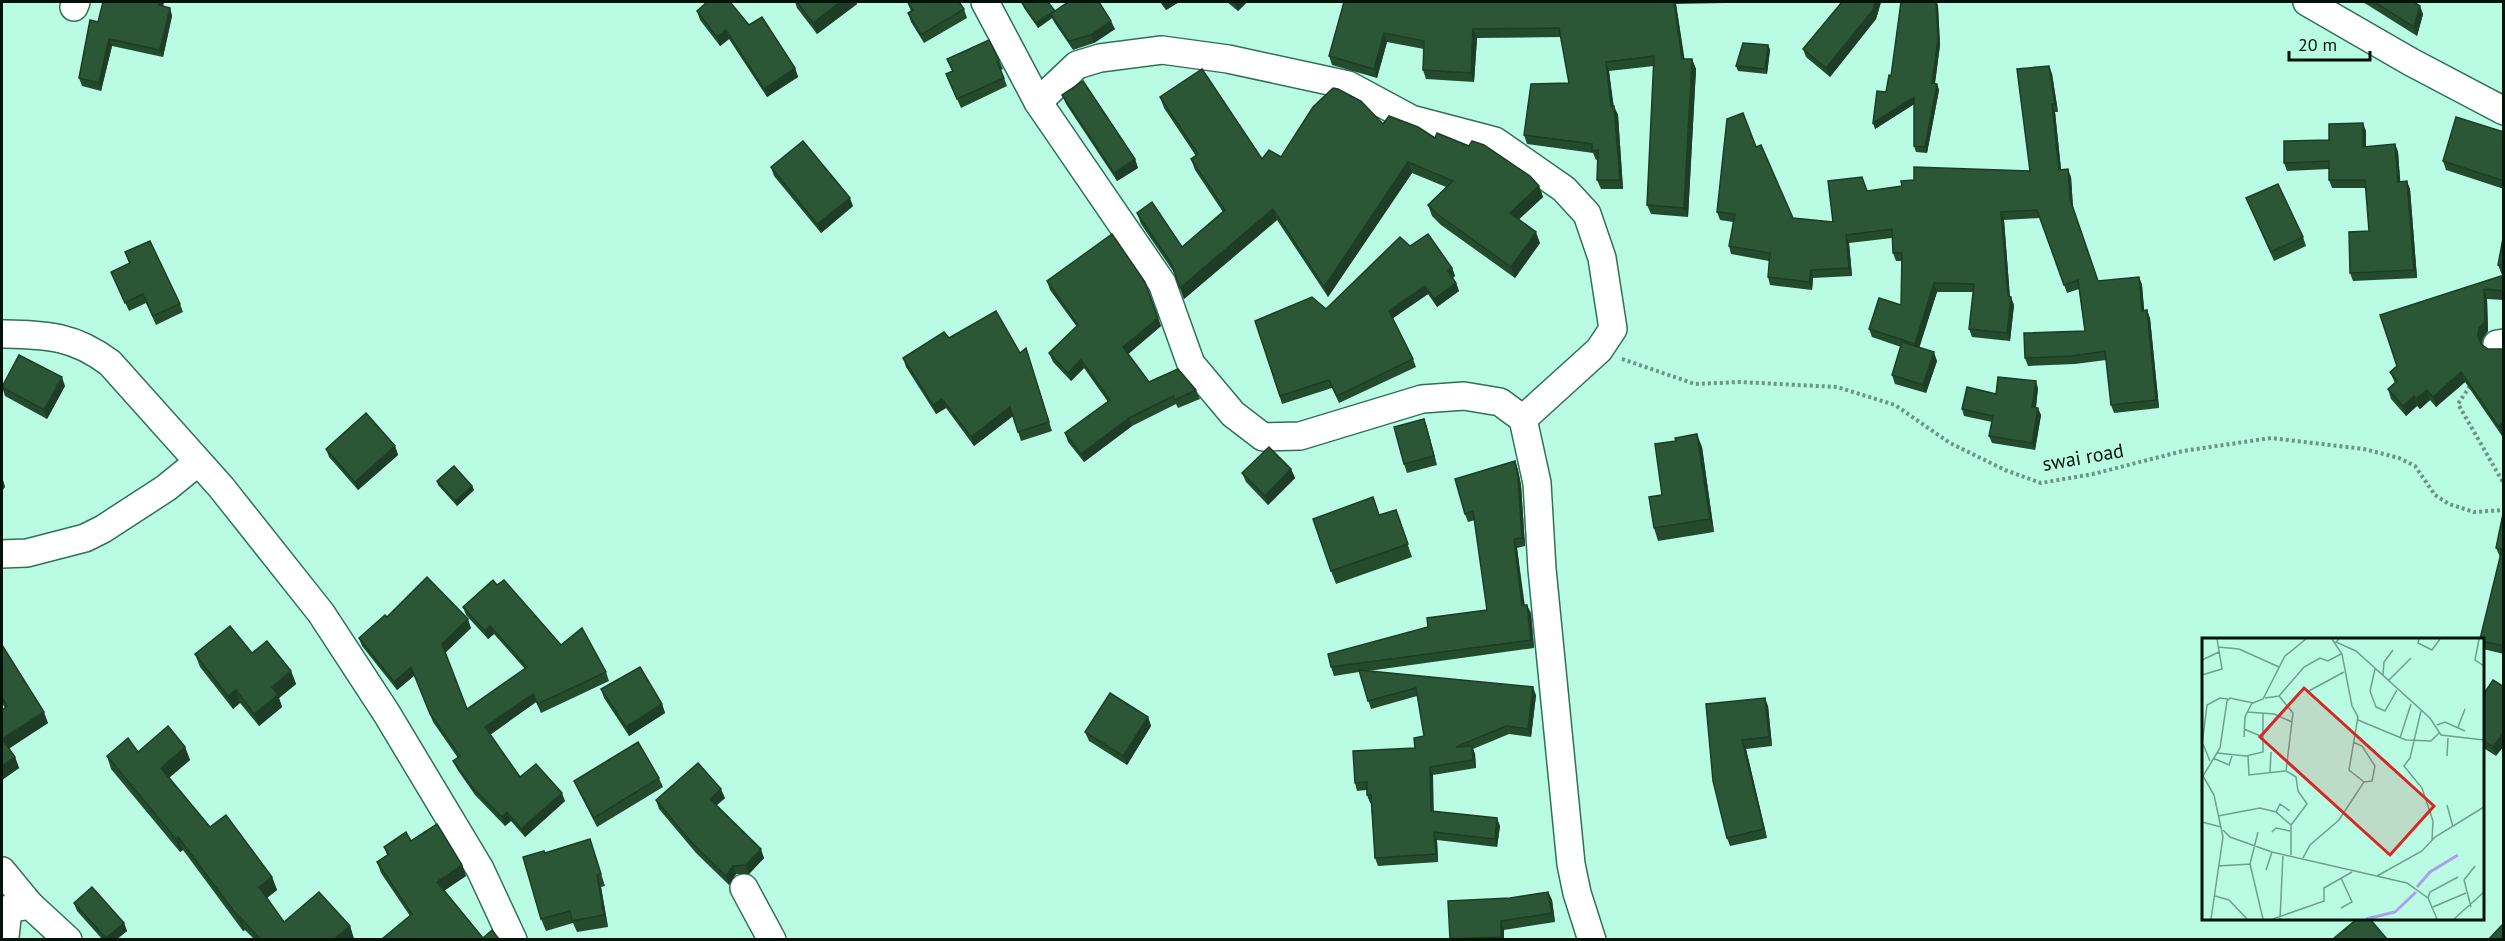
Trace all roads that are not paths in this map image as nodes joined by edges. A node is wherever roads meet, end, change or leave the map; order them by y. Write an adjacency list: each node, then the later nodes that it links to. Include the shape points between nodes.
1 (985, 2): 3 (street)
2 (2307, 2): 4 (street)
3 (1038, 102): 6 (street, via 1162,283 1191,364 1233,414 1263,437 1300,436 1432,398 1464,396 1500,402); 6 (street, via 1077,65 1162,50 1228,59 1348,85 1411,119 1495,141 1564,189 1587,214 1602,258 1613,329 1599,350)
4 (2504, 111)
5 (2, 334): 7 (street, via 64,339 99,355)
6 (1523, 419): 16 (street, via 1537,483 1570,864)
7 (198, 462): 8 (street, via 103,530 27,553); 14 (street, via 321,613 480,869)
8 (2, 554)
9 (2, 871): 11 (street)
10 (744, 888): 15 (street)
11 (30, 904): 12 (street, via 8,909); 13 (street)
12 (2, 938)
13 (68, 939)
14 (513, 939)
15 (772, 939)
16 (1592, 939)

